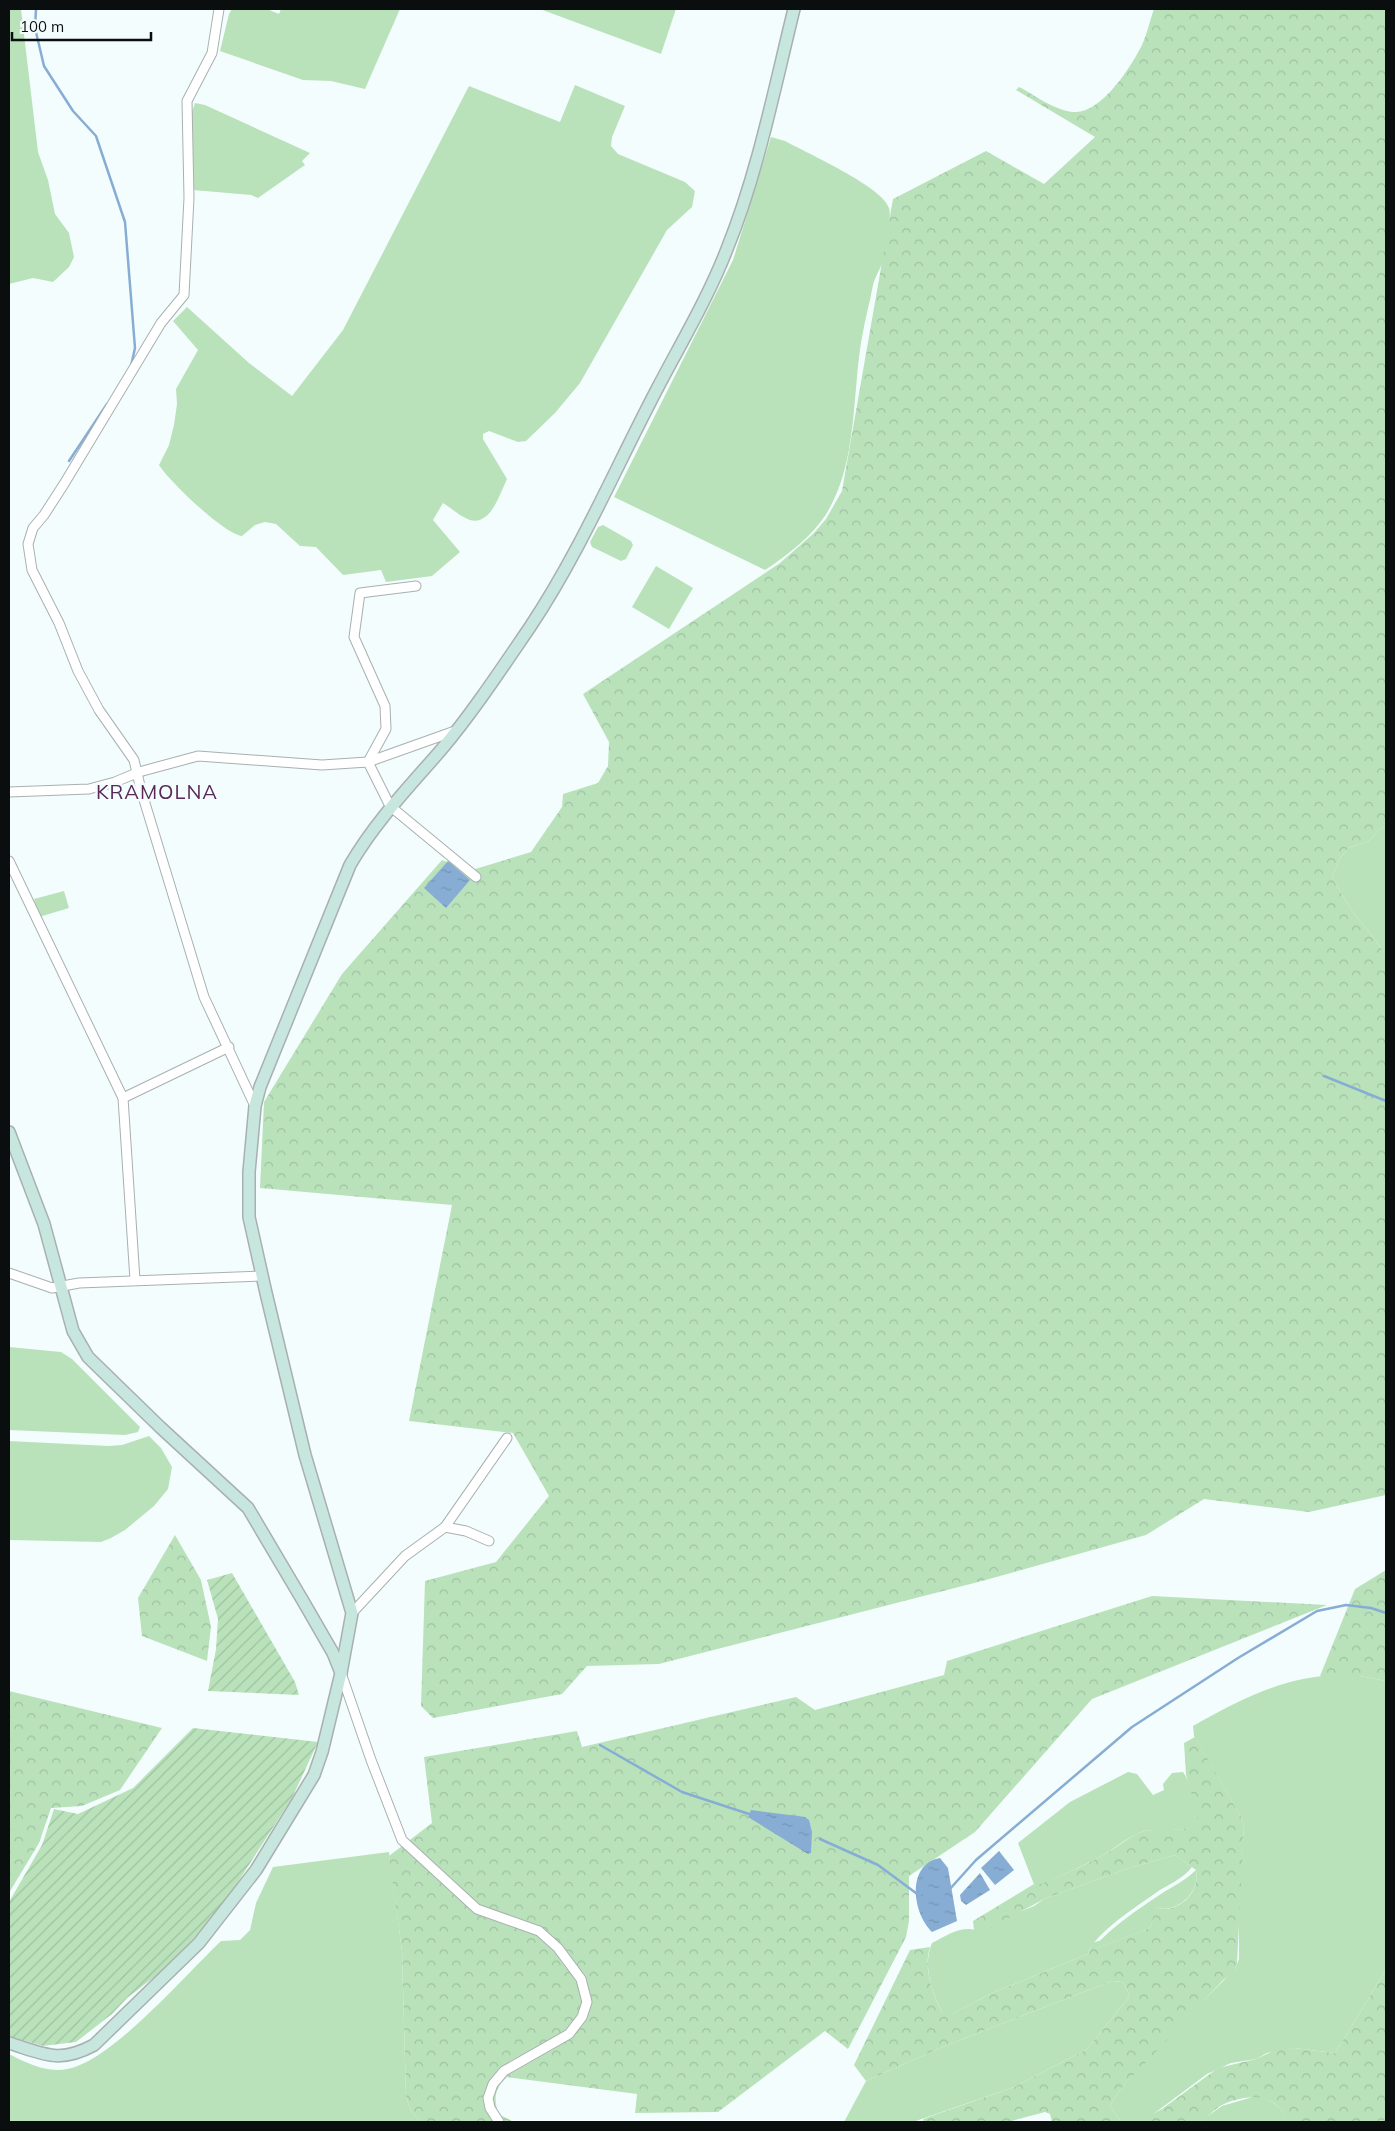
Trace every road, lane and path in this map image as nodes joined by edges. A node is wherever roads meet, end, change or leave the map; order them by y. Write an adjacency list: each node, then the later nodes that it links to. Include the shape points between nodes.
1 (219, 9): 6 (street, via 212,53 187,101 189,198 184,295 161,323 64,484 33,528 28,544 32,570 60,623 78,671)
2 (794, 9): 4 (street, via 756,162 728,249 706,299 560,580)
3 (416, 586): 5 (street, via 360,593 354,638 385,706 386,729)
4 (456, 731): 5 (street); 8 (street)
5 (368, 762): 6 (street, via 322,765 198,756); 8 (street)
6 (139, 772): 7 (street, via 89,789); 11 (street, via 141,790 204,997)
7 (9, 792)
8 (390, 806): 10 (street); 13 (street, via 350,865)
9 (9, 861): 12 (street)
10 (476, 877)
11 (229, 1047): 12 (street); 13 (street)
12 (123, 1098): 17 (street)
13 (255, 1106): 16 (street, via 250,1152 249,1218)
14 (9, 1132): 18 (street, via 44,1224)
15 (9, 1273): 18 (street, via 42,1286)
16 (262, 1276): 17 (street); 22 (street, via 305,1455)
17 (135, 1280): 18 (street)
18 (60, 1286): 23 (street, via 73,1330 88,1357 248,1508)
19 (507, 1438): 20 (street)
20 (445, 1527): 21 (street, via 466,1531); 22 (street, via 405,1556)
21 (489, 1541)
22 (352, 1613): 23 (street)
23 (341, 1673): 24 (street, via 314,1775 256,1870 200,1943 94,2046 79,2054 50,2056); 25 (street, via 402,1840 477,1909 539,1931 558,1948 581,1979 587,2002 582,2017 569,2034 504,2071 494,2084 488,2098)
24 (9, 2043)
25 (499, 2122)

